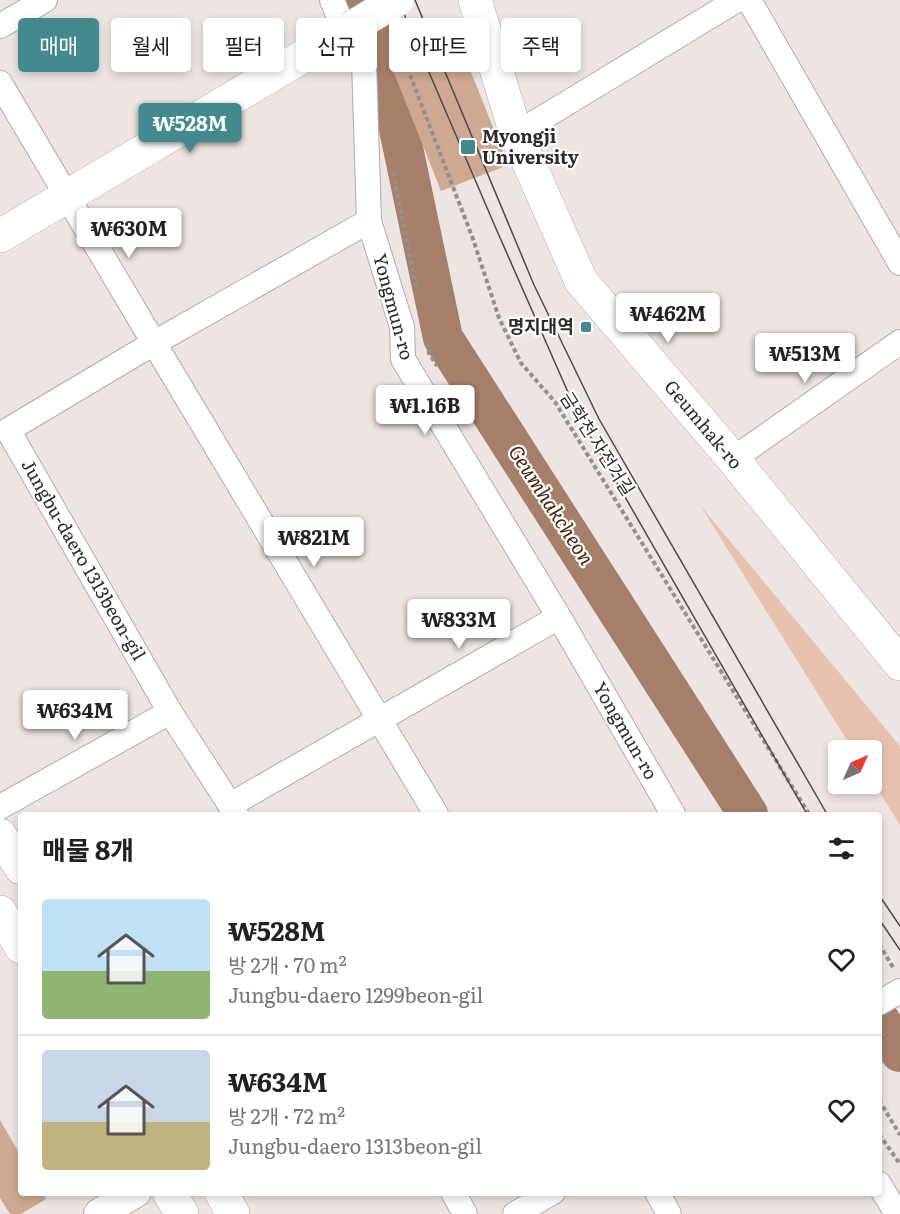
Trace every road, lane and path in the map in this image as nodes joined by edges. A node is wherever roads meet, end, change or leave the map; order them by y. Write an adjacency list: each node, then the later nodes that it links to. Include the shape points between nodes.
1 (45, 0): 9 (street)
2 (332, 0): 7 (street, Yongmun-ro)
3 (397, 0): 8 (main road, bridge)
4 (475, 0): 14 (main road, Geumhak-ro)
5 (736, 0): 14 (street)
6 (749, 0): 19 (street)
7 (342, 18)
8 (368, 18)
9 (0, 26)
10 (296, 61): 16 (main road)
11 (364, 72): 17 (street, Yongmun-ro)
12 (409, 72): 34 (path, 금학천 자전거길, via 499,318 521,363 555,402)
13 (0, 83): 16 (street)
14 (516, 134): 25 (main road, Geumhak-ro, via 580,281)
15 (392, 167): 20 (path)
16 (68, 197): 18 (main road); 23 (street)
17 (369, 220): 23 (street, Jungbu-daero 1313beon-gil); 26 (street, Yongmun-ro, via 402,327 403,359)
18 (0, 236)
19 (900, 263)
20 (418, 295)
21 (427, 341): 24 (path)
22 (900, 342): 25 (street)
23 (154, 343): 28 (street, Jungbu-daero 1313beon-gil, via 8,430); 29 (street)
24 (441, 373)
25 (733, 459): 27 (main road, Geumhak-ro)
26 (559, 617): 29 (street); 33 (street, Yongmun-ro)
27 (900, 664)
28 (170, 712): 30 (street); 31 (street, Jungbu-daero 1313beon-gil)
29 (380, 719): 31 (street); 32 (street)
30 (0, 807)
31 (233, 810)
32 (435, 812)
33 (672, 812)
34 (808, 812)
35 (0, 835): 36 (main road)
36 (18, 863)
37 (0, 912): 38 (main road)
38 (18, 942)
39 (882, 950): 40 (path)
40 (898, 981): 41 (street)
41 (882, 1000)
42 (882, 1105): 43 (path)
43 (900, 1135)
44 (882, 1138): 45 (path)
45 (900, 1164)
46 (882, 1189): 59 (street)
47 (129, 1196): 53 (street)
48 (171, 1196): 54 (main road)
49 (222, 1196): 55 (main road)
50 (455, 1196): 56 (street)
51 (546, 1196): 57 (street)
52 (659, 1196): 58 (street)
53 (99, 1214)
54 (182, 1214)
55 (233, 1214)
56 (465, 1214)
57 (515, 1214)
58 (669, 1214)
59 (897, 1214)

